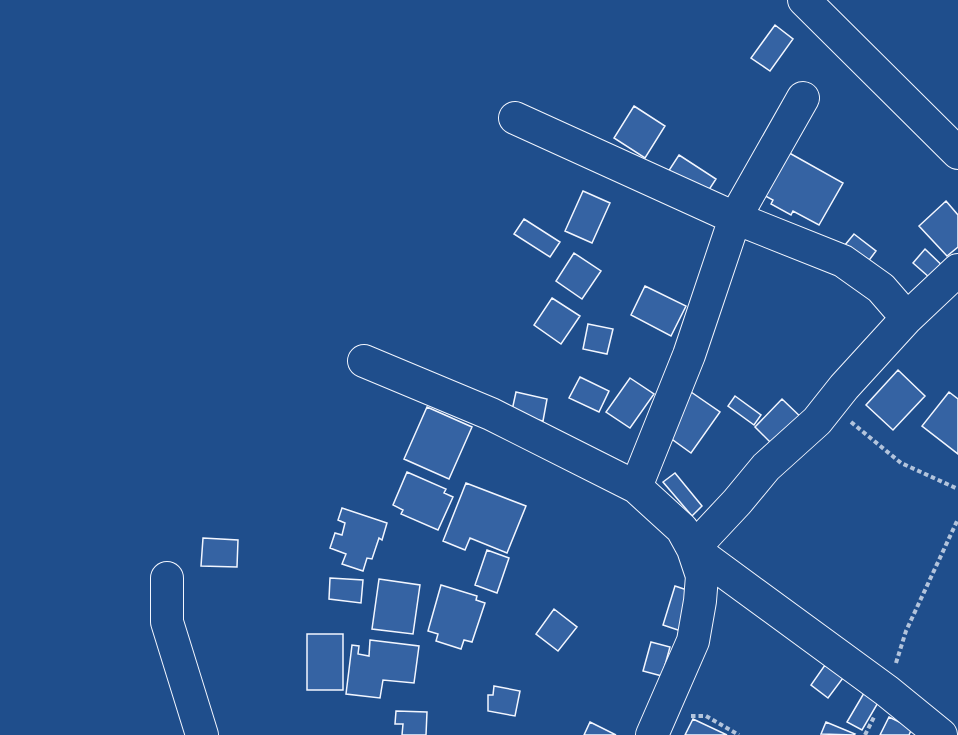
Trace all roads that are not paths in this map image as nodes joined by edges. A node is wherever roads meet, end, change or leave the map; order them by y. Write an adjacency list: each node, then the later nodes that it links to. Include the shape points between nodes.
1 (804, 0): 4 (street)
2 (803, 98): 5 (street)
3 (515, 118): 5 (street)
4 (958, 153)
5 (735, 218): 7 (street, via 843,261 881,288); 9 (street, via 689,355)
6 (958, 270): 7 (street)
7 (907, 318): 10 (street, via 817,422 766,467)
8 (363, 361): 9 (street, via 491,414)
9 (636, 487): 10 (street, via 682,529)
10 (693, 549): 12 (street, via 702,576 693,641); 14 (street)
11 (167, 578): 13 (street, via 167,622)
12 (654, 731)
13 (202, 735)
14 (941, 735)

